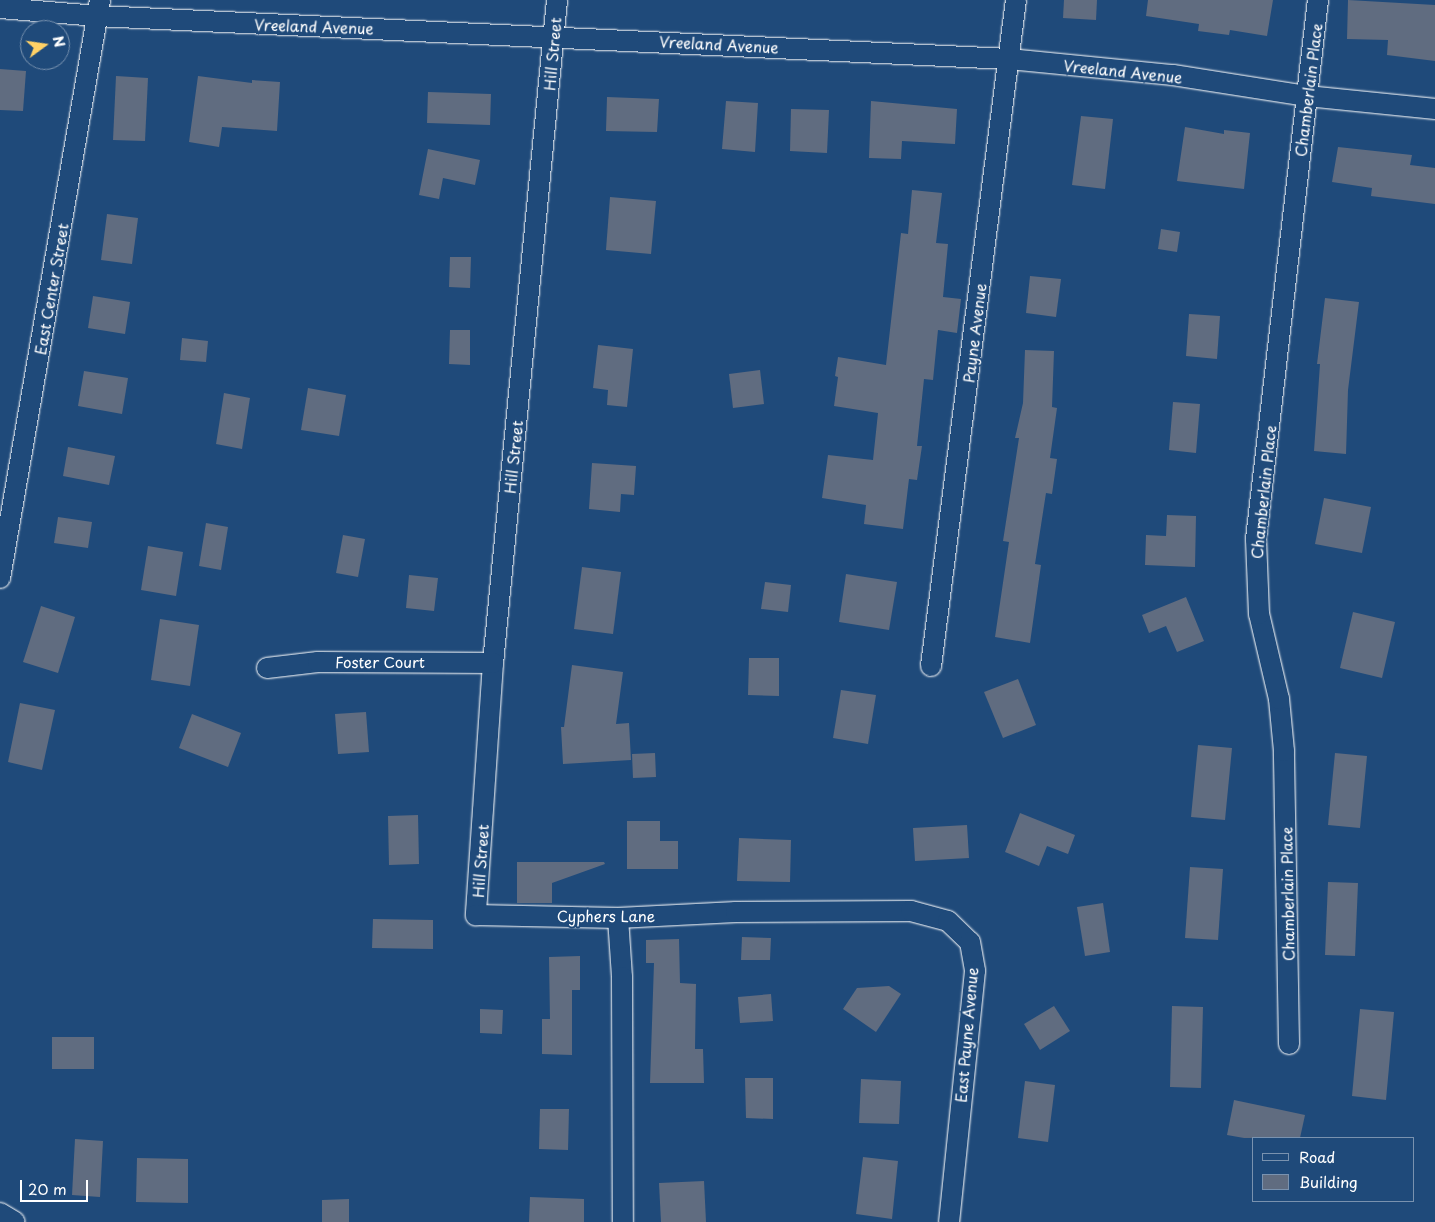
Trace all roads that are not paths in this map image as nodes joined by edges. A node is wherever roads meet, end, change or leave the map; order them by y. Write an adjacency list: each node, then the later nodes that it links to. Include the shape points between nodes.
1 (557, 0): 6 (street, Hill Street)
2 (1016, 0): 7 (street, Payne Avenue)
3 (1318, 0): 8 (street, Chamberlain Place)
4 (0, 8): 5 (street, Vreeland Avenue)
5 (98, 8): 6 (street, Vreeland Avenue); 10 (street, East Center Street)
6 (554, 36): 7 (street, Vreeland Avenue); 11 (street, Hill Street)
7 (1009, 59): 8 (street, Vreeland Avenue, via 1173,75); 12 (street, Payne Avenue)
8 (1307, 96): 9 (street, Vreeland Avenue); 17 (street, Chamberlain Place, via 1256,539 1255,574 1259,614 1279,699 1284,750)
9 (1435, 109)
10 (0, 578)
11 (493, 663): 13 (street, Foster Court, via 318,662); 15 (street, Hill Street)
12 (931, 666)
13 (268, 668)
14 (736, 912): 16 (street, Cyphers Lane); 21 (street, East Payne Avenue, via 911,911 948,921 970,942 974,971)
15 (476, 915): 16 (street, Cyphers Lane)
16 (618, 918): 20 (street, via 622,977)
17 (1289, 1044)
18 (0, 1213): 19 (street)
19 (16, 1222)
20 (623, 1222)
21 (949, 1222)

